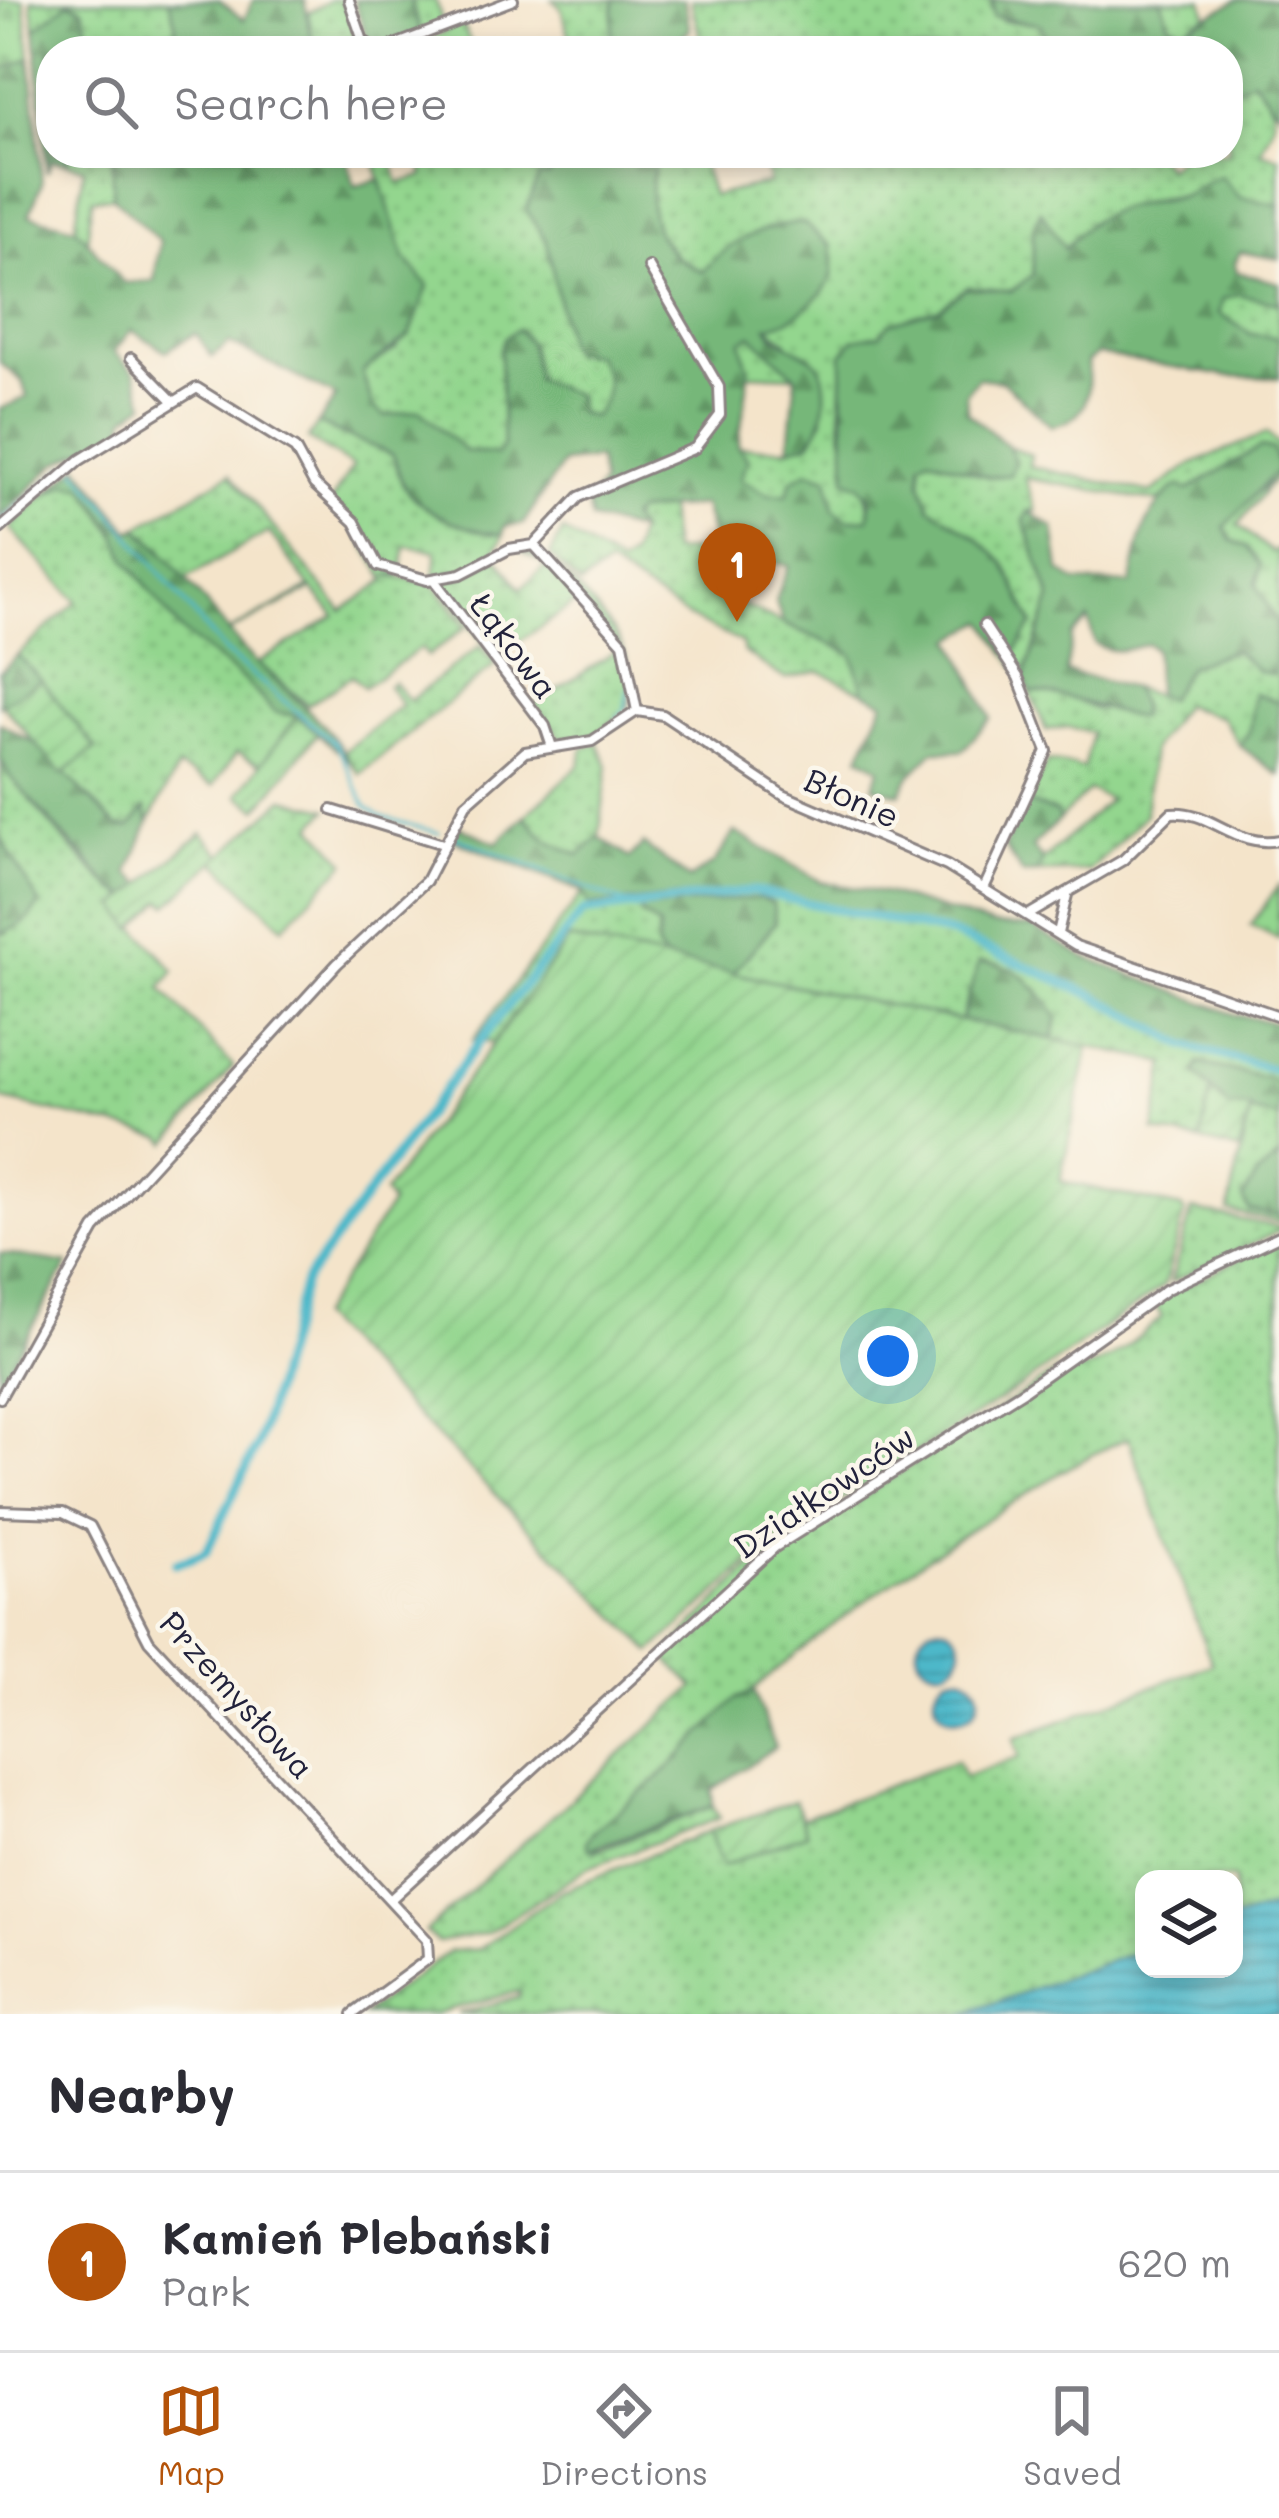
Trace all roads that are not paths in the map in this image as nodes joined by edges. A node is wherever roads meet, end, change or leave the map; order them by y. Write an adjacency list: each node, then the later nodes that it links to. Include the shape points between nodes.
1 (349, 0): 3 (street)
2 (513, 0): 4 (street)
3 (360, 36)
4 (426, 36)
5 (649, 267): 9 (street, via 718,387 720,415 695,448 579,497)
6 (131, 358): 7 (street)
7 (174, 402): 8 (street, via 80,460); 10 (street, via 202,388 278,436 355,522 377,566)
8 (0, 530)
9 (534, 544): 10 (street); 12 (street, via 623,643)
10 (434, 580): 13 (street, Łąkowa)
11 (984, 625): 17 (street, via 1018,677 1047,751)
12 (637, 711): 13 (street, via 592,741); 17 (street, Błonie, via 663,715 784,795)
13 (551, 744): 16 (street, via 525,752 474,795)
14 (332, 810): 16 (street)
15 (1279, 840): 18 (street, via 1245,840 1171,813 1123,860)
16 (443, 844): 23 (street, via 417,891 337,964 95,1229)
17 (985, 886): 19 (street, Błonie)
18 (1067, 894): 19 (street); 20 (street)
19 (1030, 914): 20 (street, Błonie)
20 (1058, 934): 21 (street, Błonie)
21 (1279, 1016)
22 (1279, 1236): 25 (street, Działkowców, via 1167,1289 776,1547)
23 (0, 1398)
24 (0, 1511): 25 (street, Przemysłowa, via 63,1513 90,1526 149,1641)
25 (390, 1900): 26 (street, Przemysłowa, via 431,1951)
26 (353, 2014)

